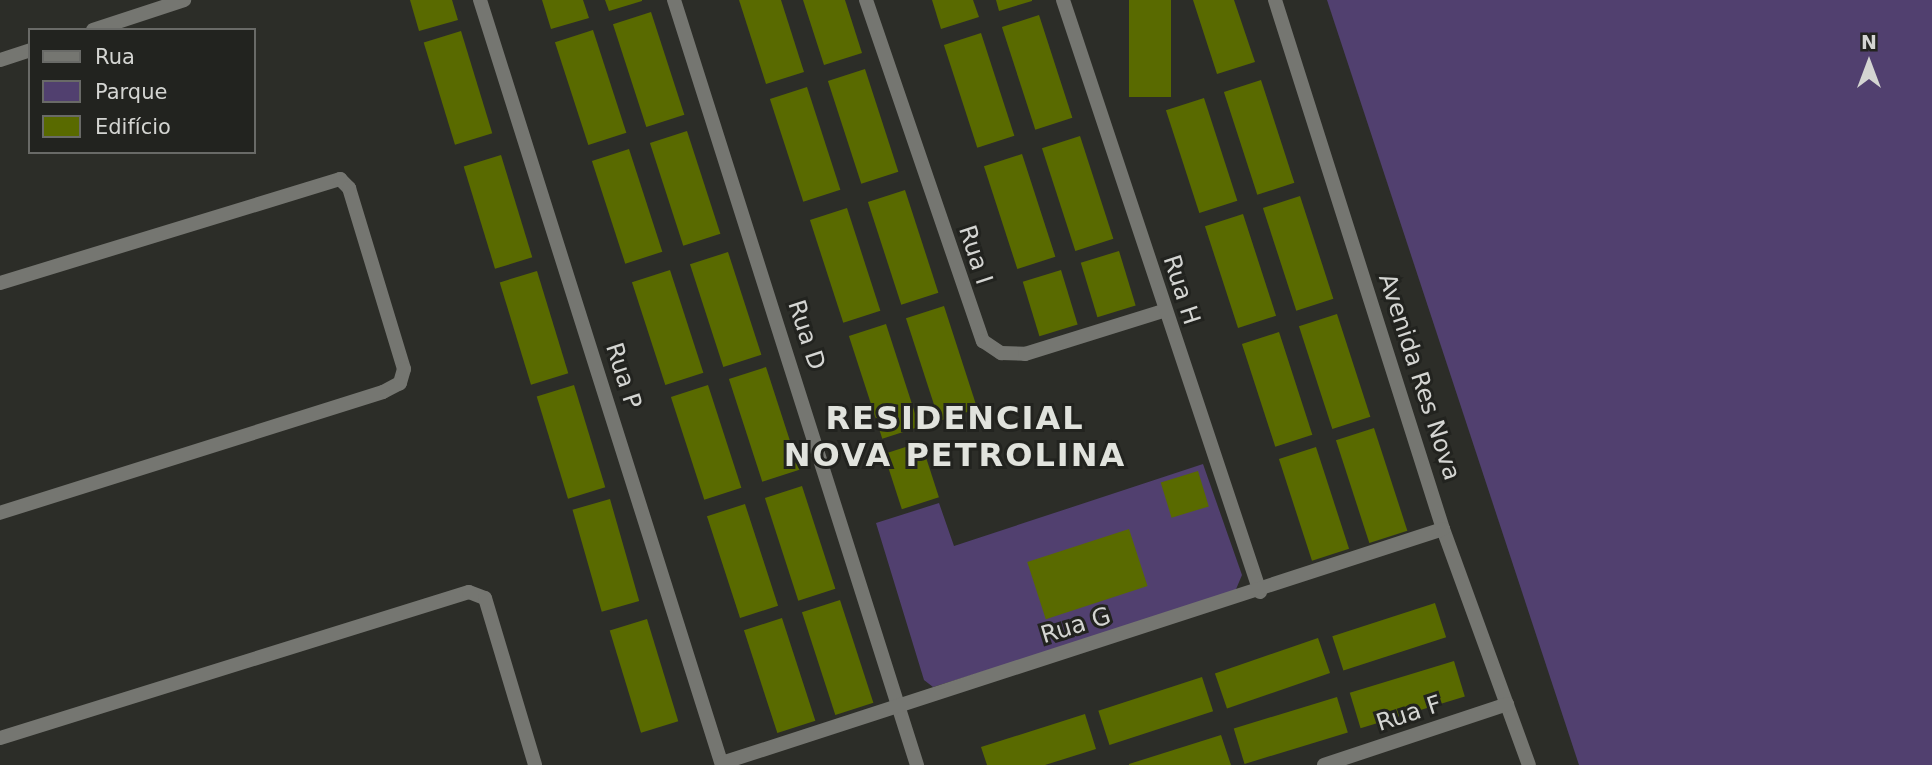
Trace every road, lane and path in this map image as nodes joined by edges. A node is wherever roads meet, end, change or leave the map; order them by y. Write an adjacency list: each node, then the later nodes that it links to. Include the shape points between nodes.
1 (184, 0): 7 (street)
2 (480, 0): 18 (street, Rua P)
3 (674, 0): 16 (street, Rua D)
4 (866, 0): 11 (street, Rua I, via 983,341 1002,353 1025,354)
5 (1063, 0): 11 (street, Rua H)
6 (1275, 0): 13 (street, Avenida Res Nova)
7 (99, 28)
8 (28, 51): 9 (street)
9 (0, 60)
10 (0, 283): 12 (street, via 340,179 349,188 404,373 400,383 383,392)
11 (1163, 311): 14 (street, Rua H)
12 (0, 513)
13 (1443, 529): 14 (street, Rua G); 15 (street, Avenida Res Nova)
14 (1260, 592): 16 (street, Rua G)
15 (1507, 705): 21 (street, Rua F); 22 (street, Avenida Res Nova)
16 (897, 706): 18 (street, Rua G); 20 (street, Rua D)
17 (0, 738): 19 (street, via 469,592 485,598)
18 (722, 764)
19 (535, 765)
20 (918, 765)
21 (1324, 765)
22 (1529, 765)

